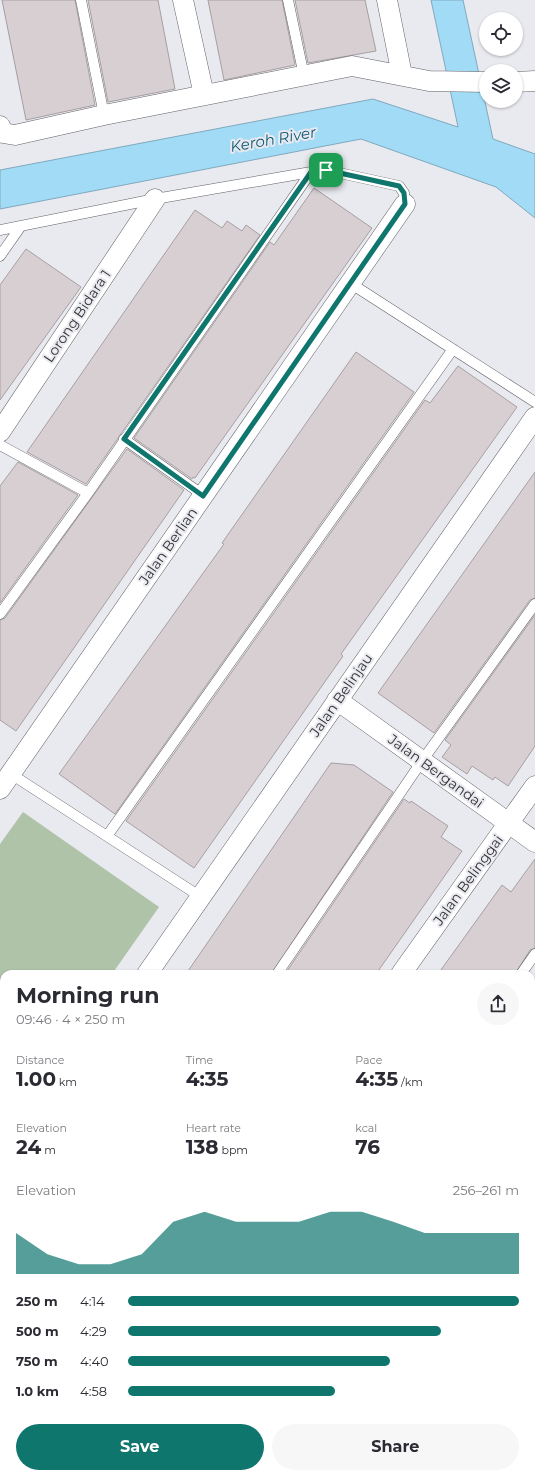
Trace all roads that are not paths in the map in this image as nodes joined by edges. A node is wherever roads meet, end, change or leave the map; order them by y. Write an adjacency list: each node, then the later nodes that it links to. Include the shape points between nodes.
1 (81, 0): 11 (lane)
2 (183, 0): 10 (street)
3 (288, 0): 6 (lane)
4 (388, 0): 5 (street)
5 (402, 75): 6 (street, via 352,66); 8 (street, via 429,81)
6 (304, 76): 10 (street)
7 (535, 81): 9 (street)
8 (479, 82)
9 (523, 82)
10 (204, 95): 11 (street)
11 (104, 115): 12 (street)
12 (7, 131)
13 (311, 172): 14 (lane); 15 (lane, via 326,170 399,186 404,193); 24 (lane)
14 (155, 200): 16 (lane); 23 (street, Lorong Bidara 1)
15 (405, 204): 19 (street, Jalan Berlian)
16 (21, 226): 17 (lane); 18 (lane)
17 (0, 230)
18 (0, 256)
19 (350, 282): 20 (lane); 27 (street, Jalan Berlian)
20 (453, 349): 21 (lane); 35 (lane)
21 (535, 402)
22 (535, 417): 30 (street, Jalan Belinjau)
23 (0, 432)
24 (124, 439): 26 (lane); 27 (lane)
25 (0, 445): 26 (lane)
26 (88, 493): 29 (lane)
27 (203, 496): 32 (street, Jalan Berlian)
28 (535, 604): 31 (lane)
29 (0, 614)
30 (338, 700): 31 (street, Jalan Bergandai); 37 (street, Jalan Belinjau)
31 (422, 761): 34 (street, Jalan Bergandai); 40 (lane)
32 (4, 777): 35 (lane)
33 (535, 786): 34 (street, Jalan Belinggai)
34 (509, 823): 36 (street, Jalan Bergandai); 41 (street, Jalan Belinggai)
35 (106, 836): 37 (lane)
36 (535, 842)
37 (201, 897): 39 (street, Jalan Belinjau)
38 (535, 954): 42 (lane)
39 (153, 970)
40 (280, 970)
41 (404, 970)
42 (524, 970)

